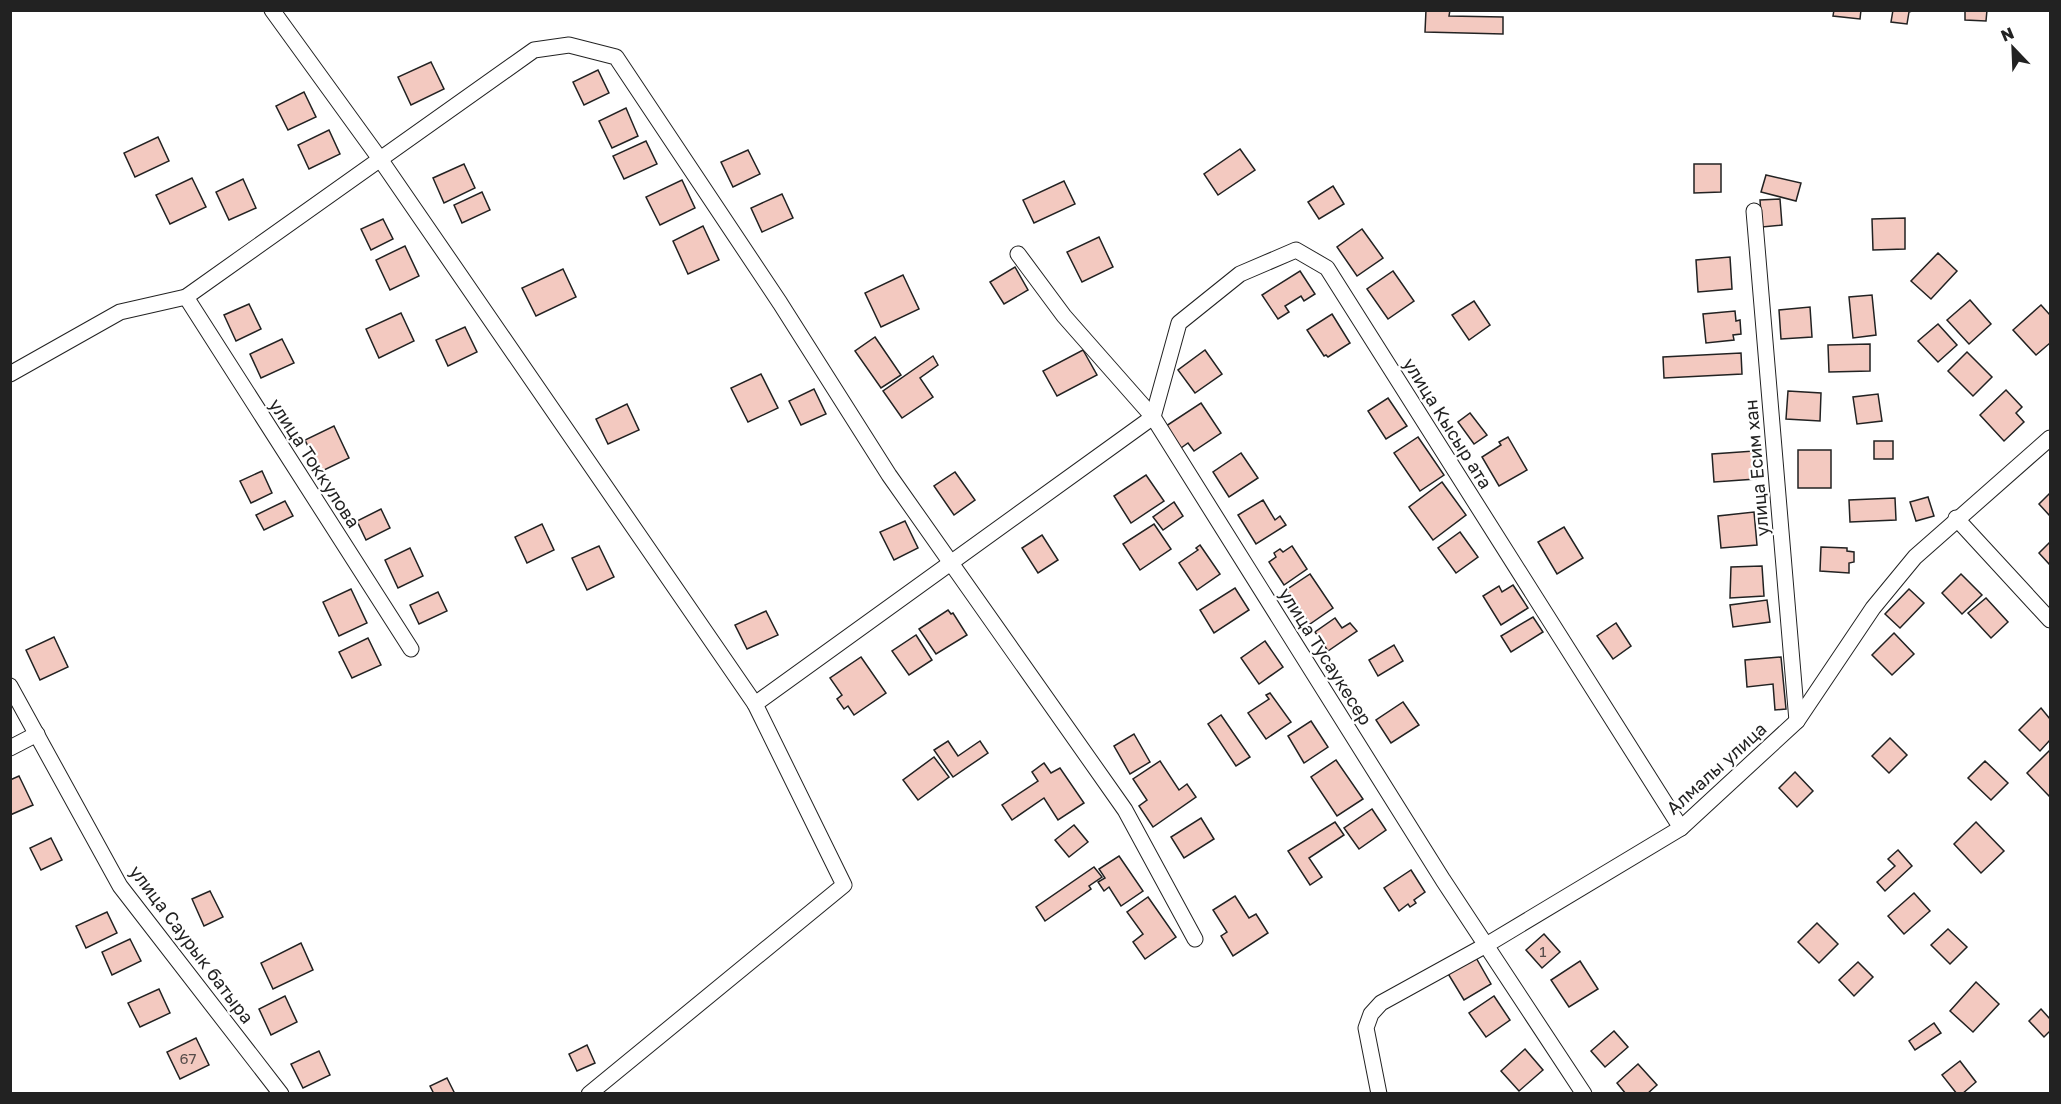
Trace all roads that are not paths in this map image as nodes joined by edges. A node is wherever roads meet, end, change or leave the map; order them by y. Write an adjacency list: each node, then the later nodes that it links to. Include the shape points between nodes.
1 (272, 10): 2 (street)
2 (380, 159): 5 (street); 10 (street, via 534,50 569,45 616,57 889,475); 14 (street)
3 (1754, 211): 15 (street, улица Есим хан)
4 (1018, 254): 7 (street, улица Тусаукесер, via 1064,316)
5 (186, 297): 6 (street, via 120,312); 12 (street, улица Токкулова)
6 (10, 374)
7 (1153, 417): 10 (street); 18 (street, улица Кысыр ата, via 1179,322 1240,274 1296,250 1327,268); 20 (street, улица Тусаукесер, via 1443,880)
8 (2050, 438): 9 (street, Алмалы улица)
9 (1956, 518): 11 (street); 15 (street, Алмалы улица, via 1915,557 1873,608)
10 (952, 563): 14 (street); 19 (street, via 1125,810)
11 (2050, 620)
12 (411, 649)
13 (10, 686): 16 (street, улица Саурык батыра)
14 (755, 704): 22 (street, via 844,885)
15 (1797, 721): 18 (street, Алмалы улица)
16 (37, 734): 17 (street); 21 (street, улица Саурык батыра, via 120,886)
17 (10, 748)
18 (1681, 828): 20 (street, Алмалы улица)
19 (1195, 939)
20 (1488, 944): 23 (street, Алмалы улица, via 1381,1003 1371,1014 1366,1028); 24 (street, улица Тусаукесер)
21 (281, 1094)
22 (589, 1094)
23 (1379, 1094)
24 (1584, 1094)

